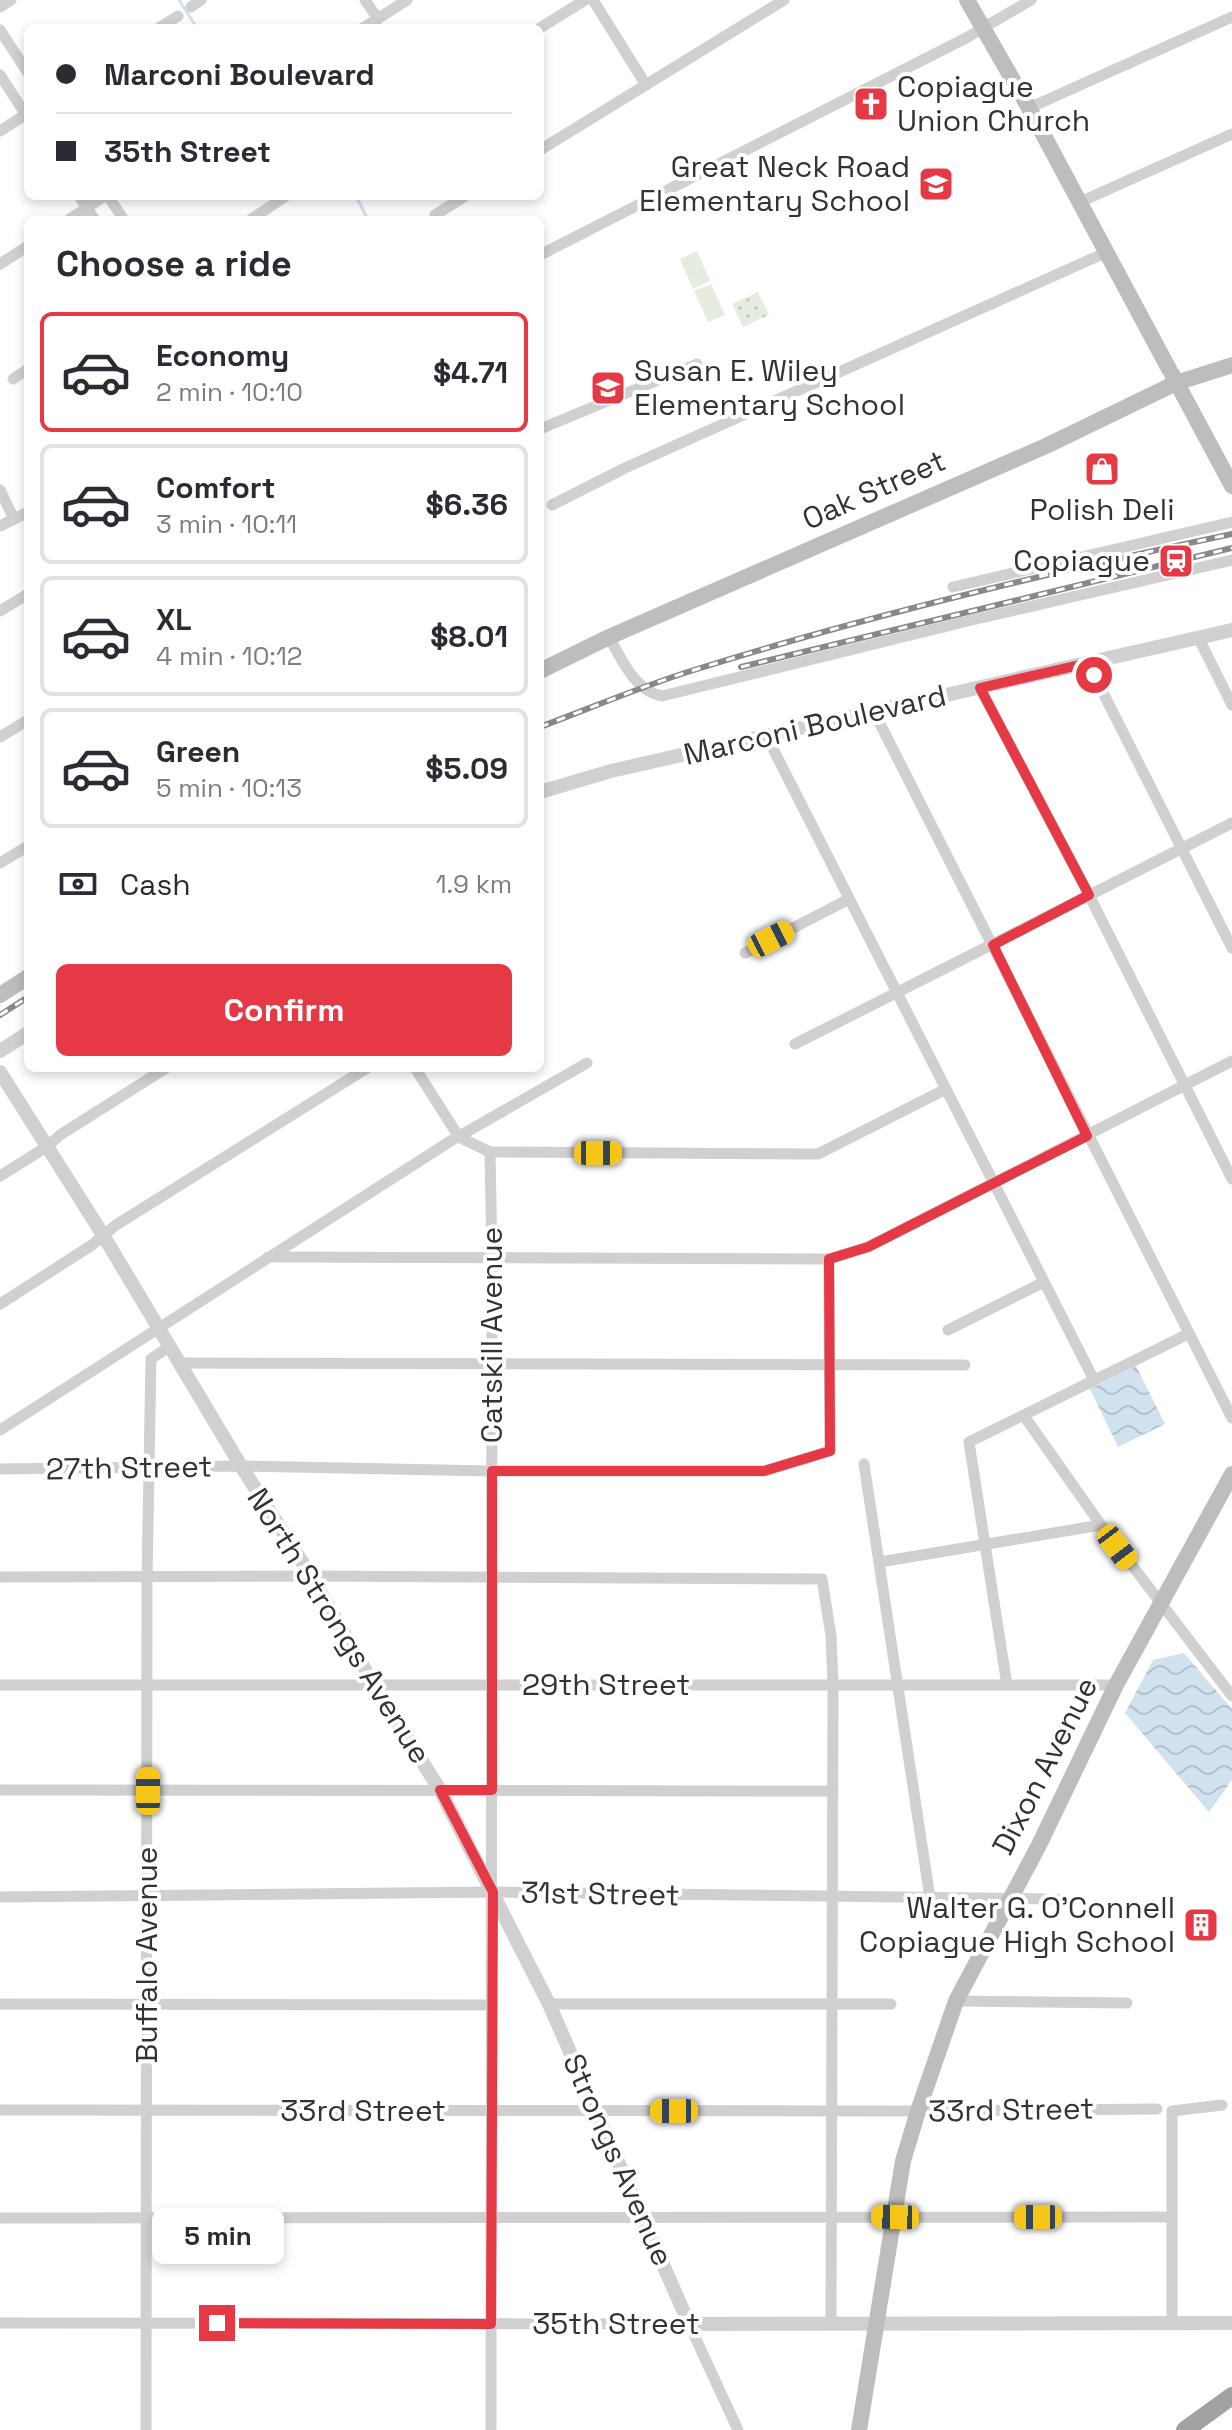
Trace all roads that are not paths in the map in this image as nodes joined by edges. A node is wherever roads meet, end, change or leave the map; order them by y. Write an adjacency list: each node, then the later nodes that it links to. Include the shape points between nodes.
1 (11, 0): 9 (street)
2 (365, 0): 12 (street)
3 (407, 0): 12 (street)
4 (585, 0): 15 (street)
5 (593, 0): 20 (street)
6 (784, 0): 20 (street)
7 (967, 0): 16 (main road)
8 (1031, 0): 16 (street)
9 (0, 7)
10 (178, 16): 13 (street)
11 (1232, 17): 21 (street)
12 (378, 19): 14 (street)
13 (165, 24)
14 (370, 24)
15 (544, 26)
16 (983, 28): 21 (main road); 39 (street)
17 (0, 30): 18 (street)
18 (24, 67)
19 (0, 75): 22 (street)
20 (646, 85): 26 (street)
21 (1029, 108): 31 (main road)
22 (24, 111)
23 (24, 117): 24 (street)
24 (0, 131)
25 (1232, 134): 31 (street)
26 (544, 148)
27 (82, 200): 32 (street)
28 (100, 200): 32 (street)
29 (280, 200): 36 (street)
30 (459, 200): 33 (street)
31 (1080, 202): 38 (main road)
32 (87, 208): 34 (street); 35 (street)
33 (435, 215)
34 (74, 216)
35 (92, 216)
36 (256, 216)
37 (24, 249): 40 (street)
38 (1107, 252): 44 (main road); 49 (street)
39 (544, 253)
40 (0, 264)
41 (697, 364): 46 (street)
42 (1232, 365): 44 (main road, Oak Street)
43 (24, 372): 45 (street)
44 (1172, 375): 47 (main road); 59 (main road, Oak Street, via 1046,446)
45 (13, 379)
46 (544, 427)
47 (1232, 486)
48 (0, 490): 51 (street)
49 (552, 505)
50 (24, 514): 51 (street)
51 (14, 519): 53 (street)
52 (1232, 522): 55 (street)
53 (0, 526)
54 (1232, 560): 59 (street, via 662,696 650,694 627,670)
55 (953, 587)
56 (24, 596): 57 (street)
57 (0, 611)
58 (1232, 630): 60 (street, Marconi Boulevard)
59 (609, 637): 62 (main road, Oak Street)
60 (1199, 639): 61 (street, Marconi Boulevard); 64 (street)
61 (1088, 663): 63 (street, Marconi Boulevard); 72 (street)
62 (544, 669)
63 (980, 688): 65 (street, Marconi Boulevard); 74 (street)
64 (1232, 705)
65 (874, 712): 68 (street, Marconi Boulevard); 76 (street)
66 (24, 722): 67 (street)
67 (0, 737)
68 (767, 737): 69 (street, Marconi Boulevard); 75 (street)
69 (544, 791)
70 (1232, 823): 72 (street)
71 (24, 848): 73 (street)
72 (1183, 848): 74 (street); 77 (street)
73 (0, 863)
74 (1089, 895): 76 (street); 91 (street)
75 (849, 899): 78 (street); 80 (street)
76 (993, 945): 80 (street); 93 (street)
77 (1232, 948)
78 (745, 953)
79 (24, 980): 81 (main road)
80 (897, 993): 83 (street); 92 (street)
81 (0, 995)
82 (24, 1036): 84 (street)
83 (795, 1044)
84 (0, 1051)
85 (1232, 1061): 91 (street)
86 (587, 1063): 94 (street)
87 (0, 1072): 95 (street, North Strongs Avenue)
88 (160, 1072): 95 (street)
89 (361, 1072): 100 (street)
90 (418, 1072): 94 (street)
91 (1184, 1085): 93 (street); 98 (street)
92 (946, 1089): 96 (street, via 818,1154); 99 (street)
93 (1087, 1136): 99 (street); 108 (street)
94 (459, 1137): 96 (street); 101 (street)
95 (48, 1146): 97 (street); 100 (street, North Strongs Avenue)
96 (490, 1152): 102 (street, Catskill Avenue)
97 (0, 1176)
98 (1232, 1179)
99 (994, 1184): 103 (street, via 868,1247); 104 (street)
100 (103, 1235): 105 (street); 106 (street, North Strongs Avenue)
101 (268, 1257): 102 (street); 106 (street)
102 (492, 1258): 103 (street); 111 (street, Catskill Avenue)
103 (829, 1259): 112 (street)
104 (1044, 1282): 107 (street); 114 (street)
105 (0, 1304)
106 (159, 1328): 109 (street, North Strongs Avenue); 117 (street)
107 (948, 1330)
108 (1188, 1334): 114 (street); 116 (street)
109 (170, 1346): 110 (street, North Strongs Avenue); 120 (street, Buffalo Avenue, via 151,1359)
110 (179, 1363): 111 (street); 119 (street, North Strongs Avenue)
111 (492, 1364): 112 (street); 122 (street, Catskill Avenue)
112 (829, 1364): 113 (street); 122 (street, 27th Street, via 830,1451 764,1471)
113 (965, 1365)
114 (1094, 1380): 115 (street)
115 (1024, 1416): 124 (street); 125 (street, via 969,1442)
116 (1232, 1418)
117 (0, 1430)
118 (864, 1464): 126 (street)
119 (241, 1466): 120 (street, 27th Street); 122 (street, 27th Street); 127 (street, North Strongs Avenue)
120 (151, 1468): 121 (street, 27th Street); 129 (street, Buffalo Avenue)
121 (0, 1469)
122 (492, 1471): 130 (street, Catskill Avenue)
123 (1232, 1474): 131 (main road, Dixon Avenue)
124 (1101, 1525): 125 (street); 131 (street)
125 (985, 1545): 126 (street); 139 (street)
126 (880, 1562): 138 (street)
127 (311, 1576): 129 (street); 130 (street); 135 (street, North Strongs Avenue)
128 (0, 1577): 129 (street)
129 (147, 1578): 134 (street, Buffalo Avenue)
130 (492, 1578): 136 (street, Catskill Avenue); 137 (street, via 822,1579)
131 (1160, 1604): 132 (street); 140 (main road, Dixon Avenue)
132 (1228, 1683): 141 (street)
133 (0, 1685): 134 (street, 29th Street)
134 (147, 1685): 135 (street, 29th Street); 145 (street, Buffalo Avenue)
135 (374, 1685): 136 (street, 29th Street); 143 (street, North Strongs Avenue)
136 (492, 1685): 137 (street, 29th Street); 144 (street, Catskill Avenue)
137 (833, 1685): 138 (street, 29th Street); 146 (street)
138 (899, 1685): 139 (street, 29th Street); 151 (street)
139 (1007, 1685): 140 (street, 29th Street)
140 (1116, 1685): 152 (main road, Dixon Avenue)
141 (1232, 1696)
142 (0, 1790): 145 (street)
143 (440, 1790): 144 (street); 145 (street); 147 (street, North Strongs Avenue)
144 (492, 1790): 146 (street); 147 (street, Catskill Avenue)
145 (148, 1791): 149 (street, Buffalo Avenue)
146 (833, 1791): 150 (street)
147 (493, 1892): 149 (street, 31st Street); 150 (street, 31st Street); 158 (street, Strongs Avenue); 161 (street, Catskill Avenue)
148 (0, 1897): 149 (street, 31st Street)
149 (147, 1897): 157 (street, Buffalo Avenue)
150 (832, 1898): 151 (street, 31st Street); 159 (street)
151 (930, 1898): 152 (street, 31st Street)
152 (1009, 1899): 153 (street, 31st Street); 154 (main road, Dixon Avenue)
153 (1057, 1899)
154 (956, 2001): 155 (street); 169 (main road, Dixon Avenue)
155 (1127, 2003)
156 (0, 2004): 157 (street)
157 (148, 2004): 161 (street); 165 (street, Buffalo Avenue)
158 (549, 2004): 159 (street); 167 (street, Strongs Avenue)
159 (832, 2004): 160 (street); 168 (street)
160 (891, 2004)
161 (492, 2005): 166 (street, Catskill Avenue)
162 (1222, 2105): 184 (street, via 1172,2111)
163 (1157, 2109): 169 (street, 33rd Street)
164 (0, 2110): 165 (street, 33rd Street)
165 (147, 2110): 166 (street, 33rd Street); 174 (street, Buffalo Avenue)
166 (492, 2111): 167 (street, 33rd Street); 175 (street, Catskill Avenue)
167 (597, 2111): 168 (street, 33rd Street); 176 (street, Strongs Avenue)
168 (831, 2111): 169 (street, 33rd Street); 170 (street)
169 (918, 2111): 171 (main road, Dixon Avenue, via 903,2161)
170 (833, 2217): 171 (street); 176 (street); 182 (street)
171 (895, 2217): 172 (street); 183 (main road, Dixon Avenue)
172 (1165, 2217)
173 (0, 2218): 174 (street)
174 (147, 2218): 175 (street); 178 (street, Buffalo Avenue)
175 (492, 2218): 176 (street); 180 (street, Catskill Avenue)
176 (643, 2218): 181 (street, Strongs Avenue)
177 (0, 2323): 178 (street, 35th Street)
178 (147, 2323): 180 (street, 35th Street); 186 (street, Buffalo Avenue)
179 (1232, 2323): 184 (street, 35th Street)
180 (491, 2324): 181 (street, 35th Street); 187 (street, Catskill Avenue)
181 (689, 2324): 182 (street, 35th Street); 188 (street, Strongs Avenue)
182 (831, 2324): 183 (street, 35th Street)
183 (878, 2324): 184 (street, 35th Street); 189 (main road, Dixon Avenue)
184 (1172, 2324)
185 (1232, 2396): 190 (highway)
186 (146, 2430)
187 (491, 2430)
188 (738, 2430)
189 (859, 2430)
190 (1185, 2430)

